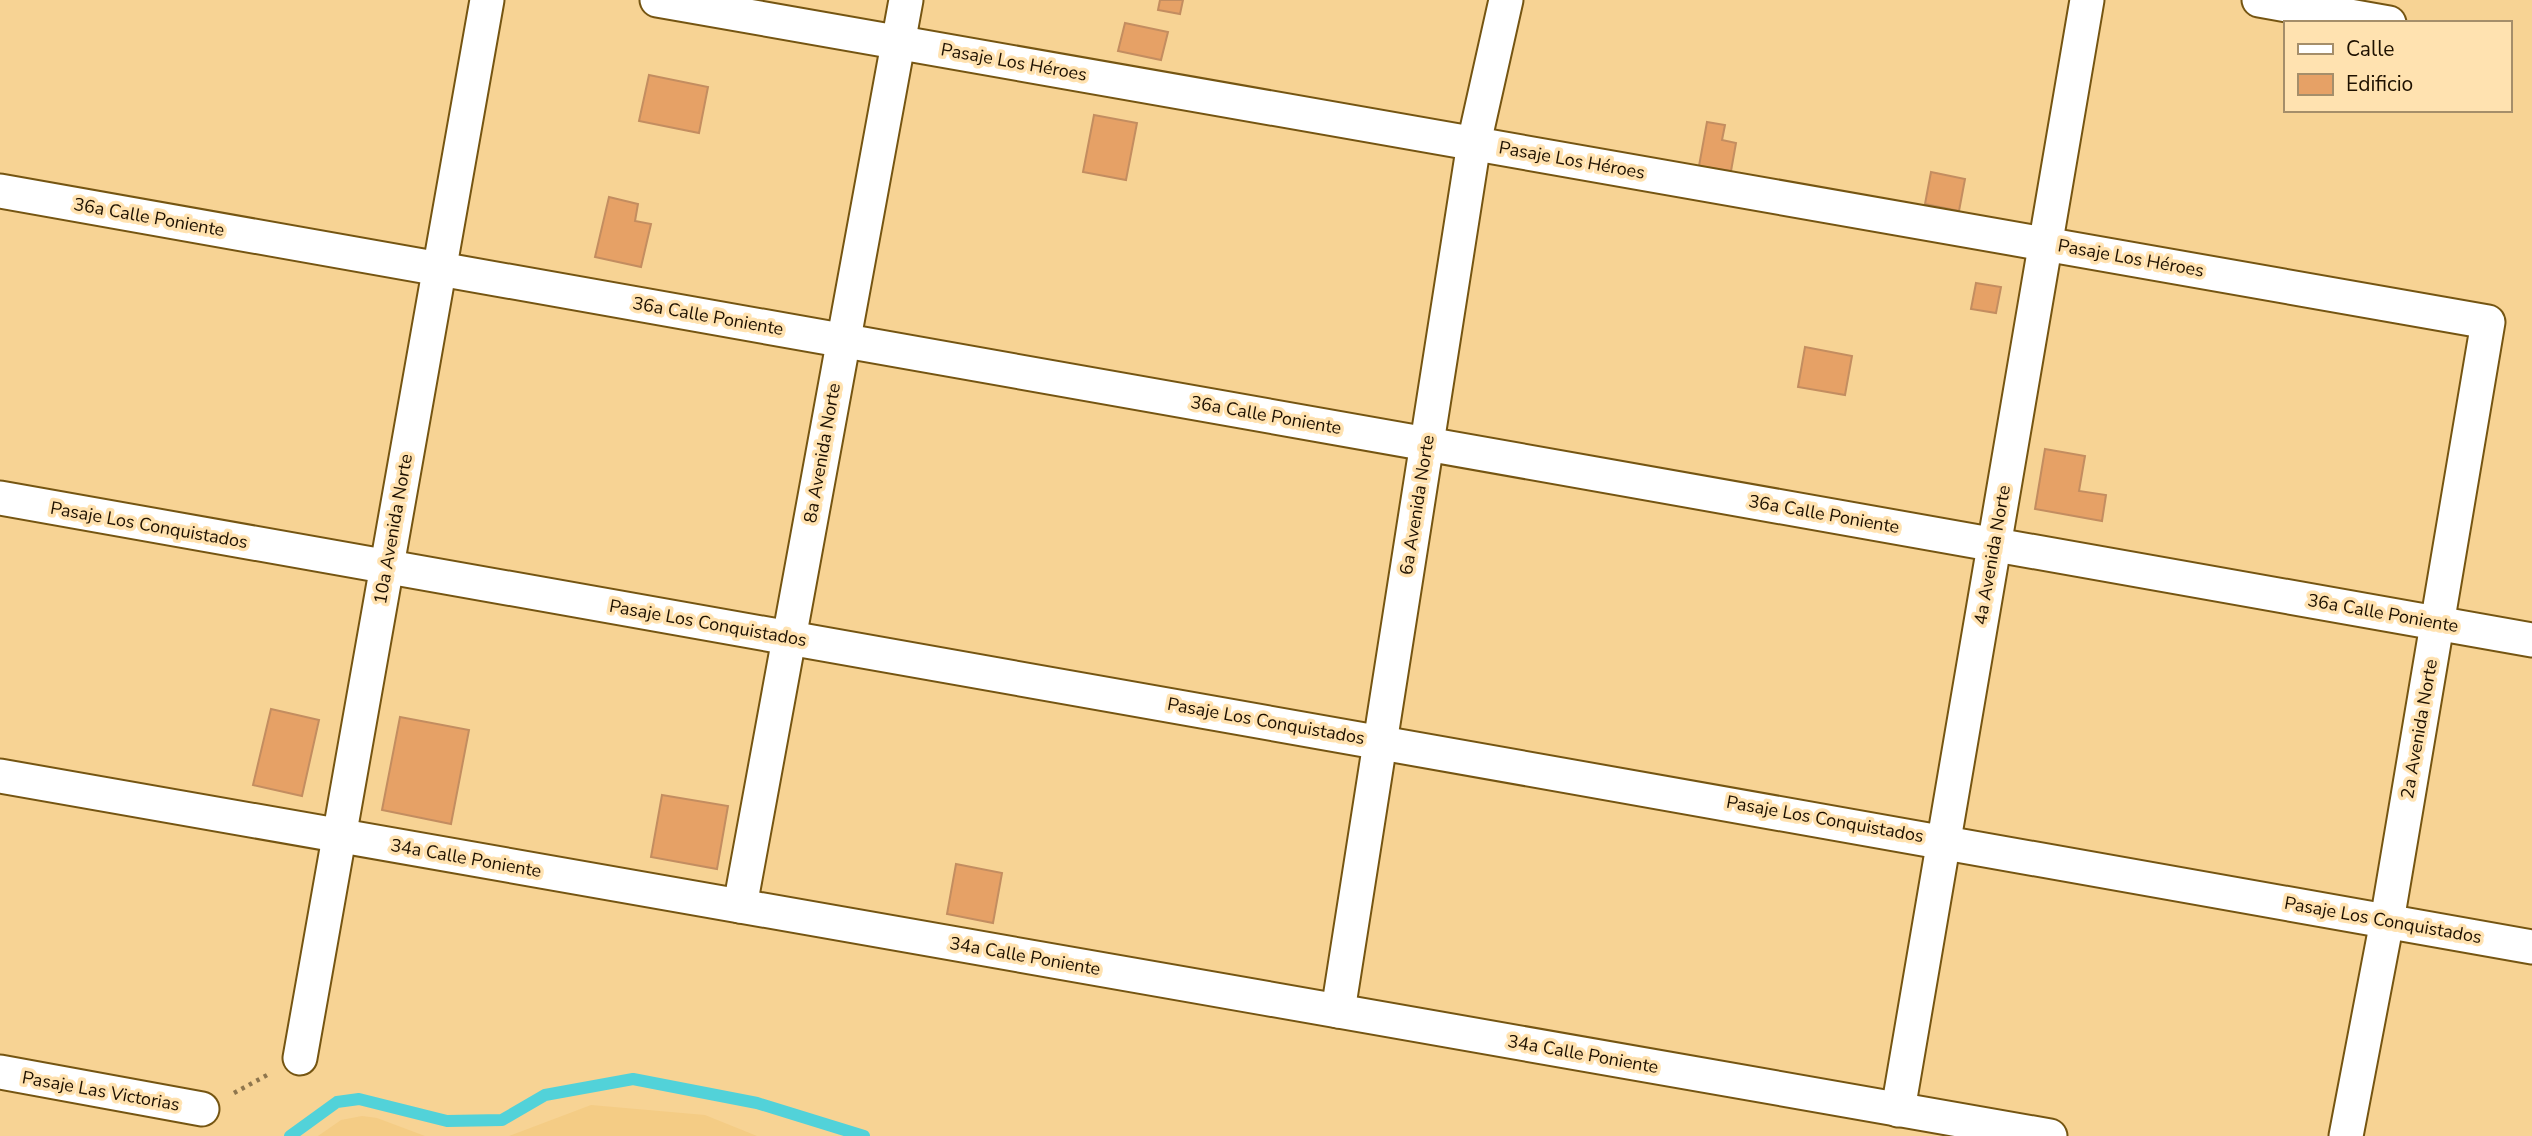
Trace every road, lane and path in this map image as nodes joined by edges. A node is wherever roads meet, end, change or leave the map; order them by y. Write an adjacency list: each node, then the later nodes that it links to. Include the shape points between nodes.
1 (488, 0): 12 (street, 10a Avenida Norte)
2 (657, 0): 8 (street, Pasaje Los Héroes)
3 (906, 0): 8 (street, 8a Avenida Norte)
4 (1506, 0): 9 (street, 6a Avenida Norte)
5 (2087, 0): 11 (street, 4a Avenida Norte)
6 (2259, 0): 7 (street)
7 (2378, 21)
8 (897, 42): 9 (street, Pasaje Los Héroes); 14 (street, 8a Avenida Norte)
9 (1474, 143): 11 (street, Pasaje Los Héroes); 15 (street, 6a Avenida Norte)
10 (0, 191): 12 (street, 36a Calle Poniente)
11 (2045, 243): 13 (street, Pasaje Los Héroes); 17 (street, 4a Avenida Norte)
12 (440, 269): 14 (street, 36a Calle Poniente); 18 (street, 10a Avenida Norte)
13 (2488, 321): 19 (street, 2a Avenida Norte)
14 (842, 340): 15 (street, 36a Calle Poniente); 20 (street, 8a Avenida Norte)
15 (1427, 443): 17 (street, 36a Calle Poniente); 22 (street, 6a Avenida Norte)
16 (0, 498): 18 (street, Pasaje Los Conquistados)
17 (1994, 544): 19 (street, 36a Calle Poniente); 25 (street, 4a Avenida Norte)
18 (387, 567): 20 (street, Pasaje Los Conquistados); 24 (street, 10a Avenida Norte)
19 (2437, 622): 21 (street, 36a Calle Poniente); 27 (street, 2a Avenida Norte)
20 (788, 638): 22 (street, Pasaje Los Conquistados); 26 (street, 8a Avenida Norte)
21 (2532, 640)
22 (1380, 741): 25 (street, Pasaje Los Conquistados); 29 (street, 6a Avenida Norte)
23 (0, 776): 24 (street, 34a Calle Poniente)
24 (339, 835): 26 (street, 34a Calle Poniente); 30 (street, 10a Avenida Norte)
25 (1944, 841): 27 (street, Pasaje Los Conquistados); 33 (street, 4a Avenida Norte)
26 (740, 906): 29 (street, 34a Calle Poniente)
27 (2386, 921): 28 (street, Pasaje Los Conquistados); 35 (street, 2a Avenida Norte)
28 (2532, 947)
29 (1338, 1011): 33 (street, 34a Calle Poniente)
30 (300, 1058): 32 (path)
31 (0, 1072): 32 (street, Pasaje Las Victorias)
32 (202, 1109)
33 (1898, 1110): 34 (street, 34a Calle Poniente)
34 (2050, 1136)
35 (2346, 1136)

